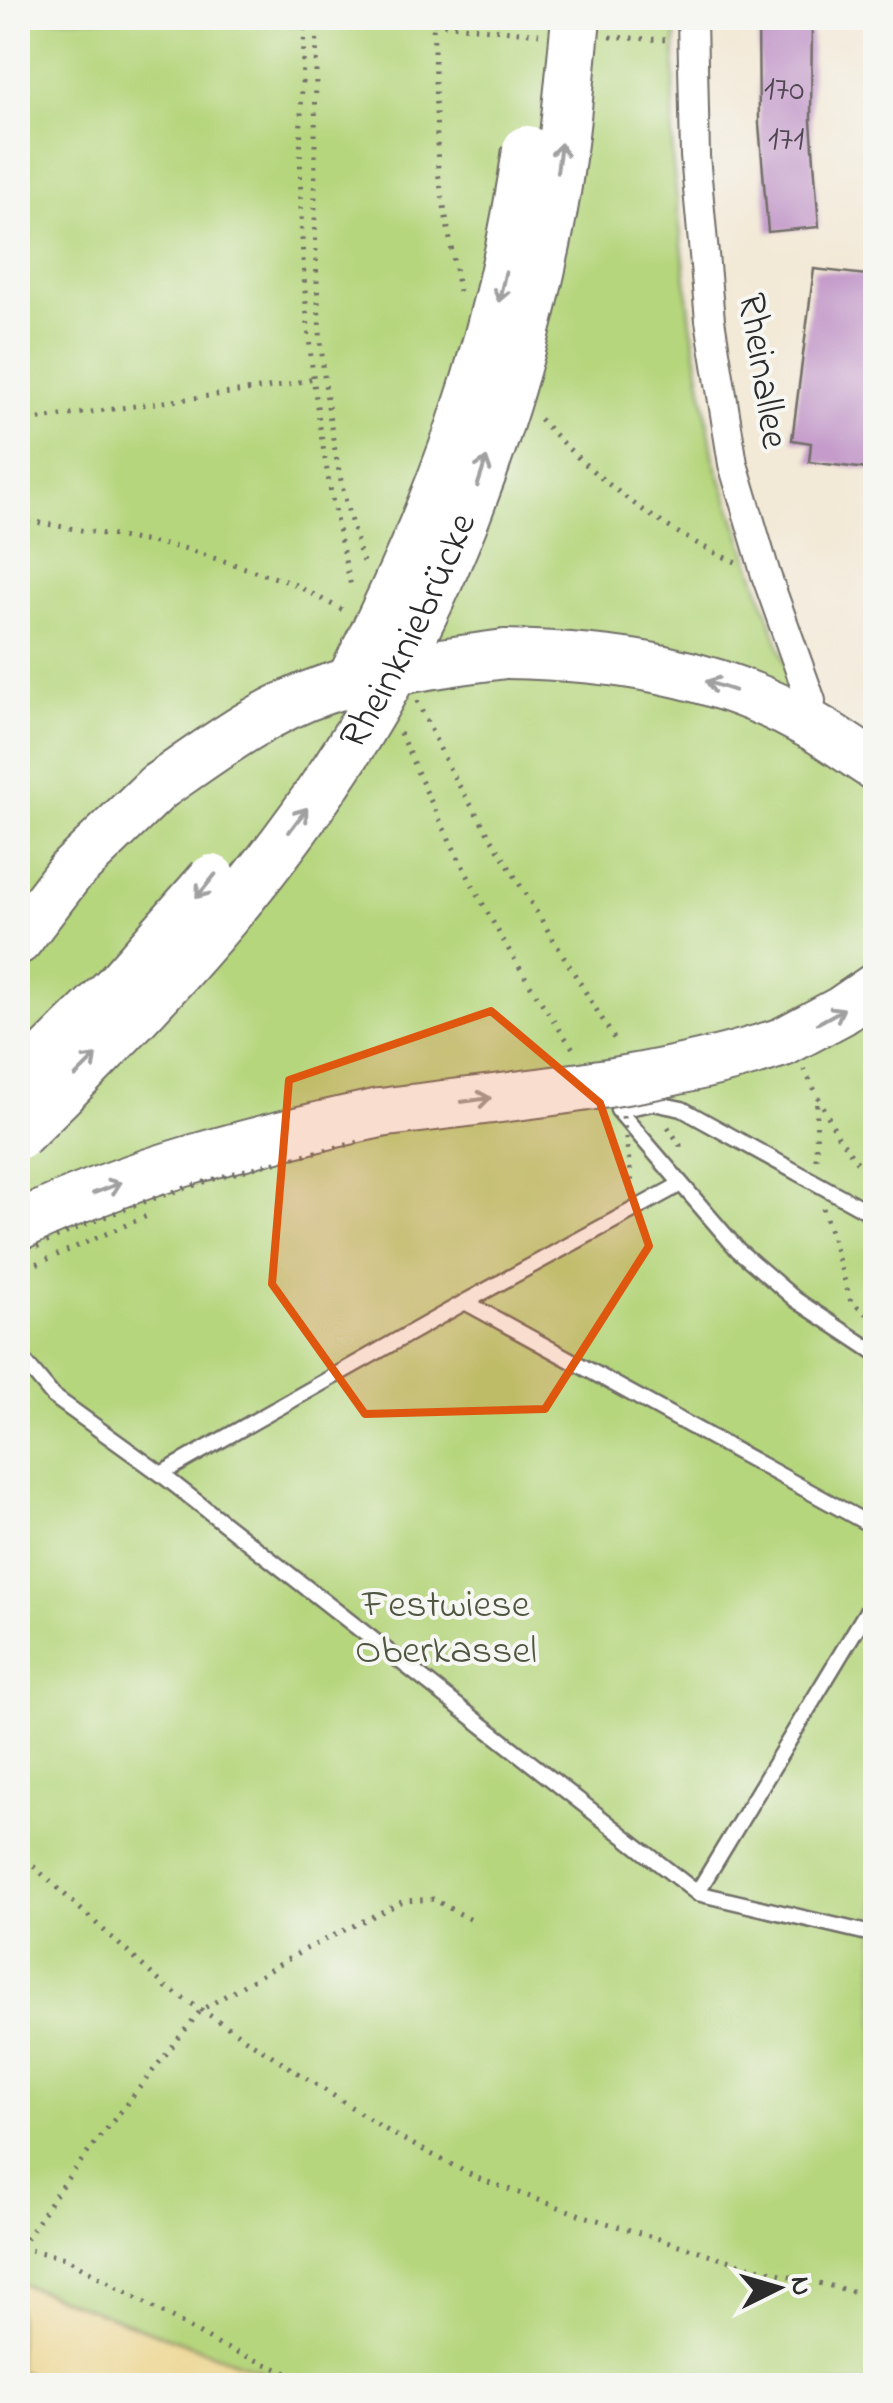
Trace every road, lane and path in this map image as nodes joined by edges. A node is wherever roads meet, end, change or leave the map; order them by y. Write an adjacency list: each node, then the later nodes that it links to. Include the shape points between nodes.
1 (306, 18): 5 (path)
2 (543, 18): 15 (highway, Rheinkniebrücke, one-way to 15, bridge, via 516,223 487,352 445,478 397,591 344,693 281,791 155,945)
3 (576, 18): 17 (highway, Rheinkniebrücke, one-way to 3, bridge, via 139,1014 308,808 430,600 477,488 519,357 549,232)
4 (692, 18): 10 (street, Rheinallee, via 695,156 710,320 733,464 812,701)
5 (302, 62)
6 (313, 378): 7 (path)
7 (18, 422)
8 (18, 519): 9 (path, via 182,548 292,584)
9 (359, 616)
10 (810, 724): 11 (highway); 12 (highway, one-way to 12, bridge, via 667,669 583,656 506,654 416,666 322,690 240,730 158,787 69,872)
11 (876, 767)
12 (18, 940)
13 (876, 987): 14 (highway, one-way to 13)
14 (791, 1049): 20 (path, via 838,1136); 23 (highway, one-way to 14, bridge, via 147,1172 251,1141 380,1113 674,1073)
15 (18, 1085)
16 (621, 1104): 18 (path, bridge)
17 (18, 1136)
18 (632, 1184)
19 (679, 1185): 22 (lane, via 618,1110 653,1104 682,1109); 25 (lane); 26 (lane, via 796,1300)
20 (876, 1188)
21 (154, 1214): 24 (path)
22 (876, 1216)
23 (18, 1226)
24 (18, 1272)
25 (464, 1302): 28 (lane); 29 (lane)
26 (876, 1353)
27 (18, 1354): 28 (lane, via 52,1396)
28 (161, 1474): 32 (lane)
29 (876, 1528)
30 (876, 1596): 32 (lane)
31 (18, 1852): 35 (path, via 119,1947)
32 (697, 1893): 34 (lane)
33 (474, 1920): 35 (path, via 433,1900 404,1901)
34 (876, 1935)
35 (201, 2010): 36 (path); 37 (path, via 391,2133 476,2178 741,2264)
36 (19, 2248): 38 (path, via 66,2258 221,2346)
37 (876, 2294)
38 (320, 2386)

